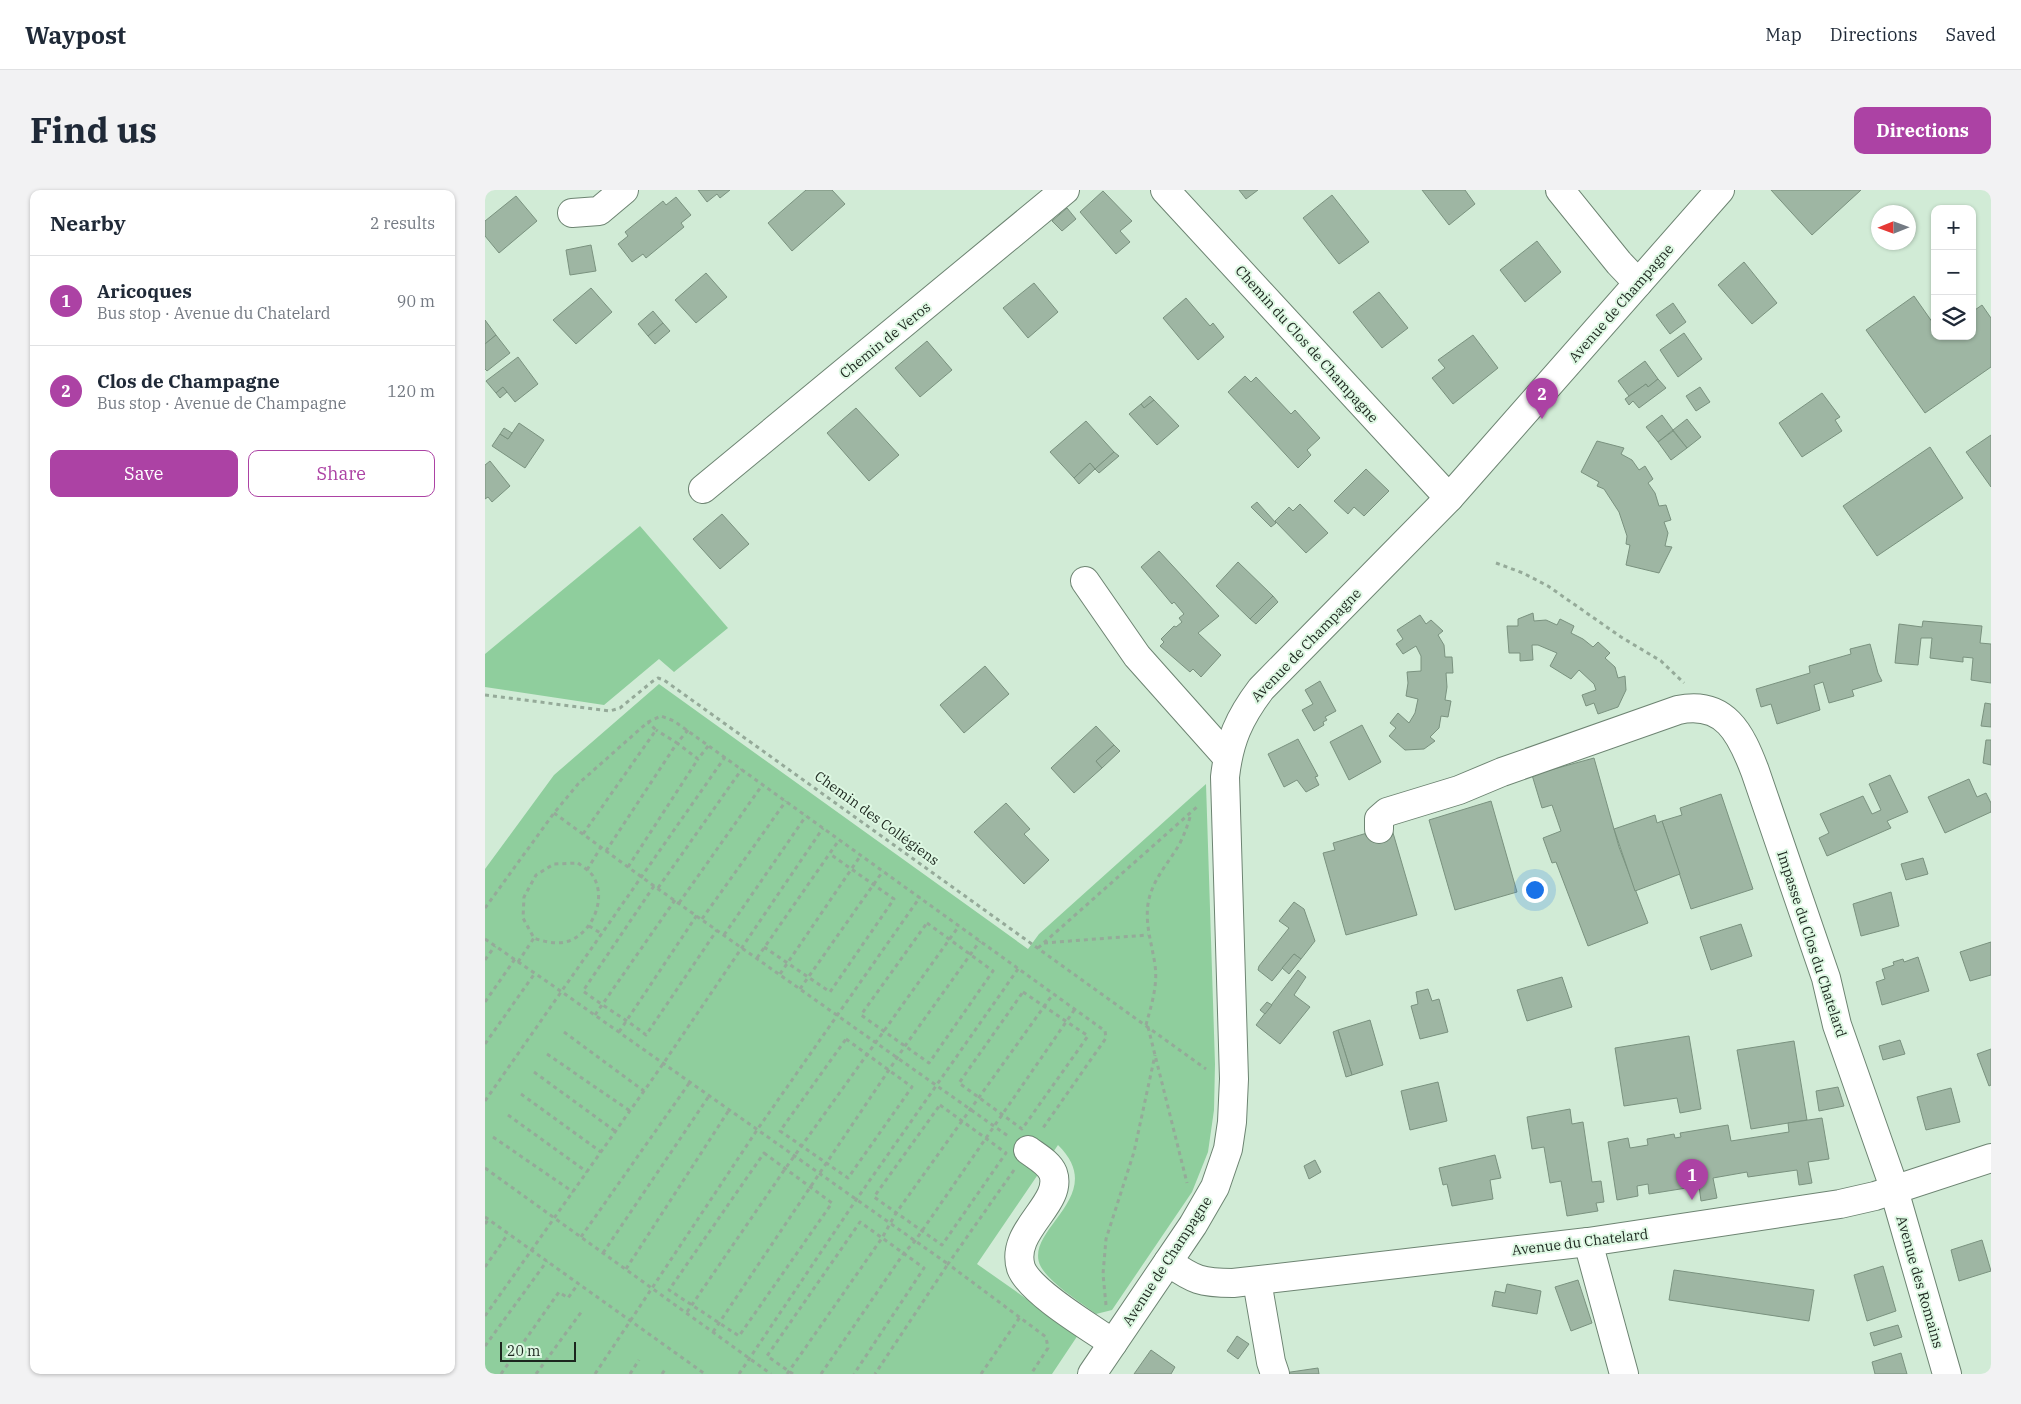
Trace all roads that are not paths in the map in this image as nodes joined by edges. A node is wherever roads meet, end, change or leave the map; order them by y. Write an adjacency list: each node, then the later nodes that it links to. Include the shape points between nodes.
1 (624, 190): 6 (street, via 599,211)
2 (1065, 190): 8 (street, Chemin de Veros)
3 (1165, 190): 9 (street, Chemin du Clos de Champagne)
4 (1560, 190): 7 (street)
5 (1720, 190): 7 (street, Avenue de Champagne)
6 (572, 213)
7 (1639, 283): 9 (street, Avenue de Champagne)
8 (703, 489)
9 (1449, 498): 11 (street, Avenue de Champagne, via 1261,689 1239,722)
10 (1085, 581): 11 (street, via 1137,656)
11 (1227, 757): 17 (street, Avenue de Champagne, via 1225,798 1233,1115 1223,1167 1205,1206)
12 (1379, 829): 15 (street, Impasse du Clos du Chatelard, via 1379,819 1387,812 1466,787 1678,710 1689,708 1722,716 1745,746 1755,771 1826,978 1837,1025)
13 (1028, 1150): 19 (street, via 1046,1163 1053,1172 1055,1184 1051,1196 1025,1234 1020,1250 1021,1268 1032,1283 1054,1302)
14 (1991, 1158): 15 (street, Avenue du Chatelard)
15 (1893, 1190): 16 (street, Avenue du Chatelard, via 1848,1202); 23 (street, Avenue des Romains)
16 (1588, 1242): 18 (street, Avenue du Chatelard); 22 (street)
17 (1168, 1262): 18 (street, Avenue du Chatelard, via 1202,1282); 19 (street, Avenue de Champagne)
18 (1257, 1281): 21 (street)
19 (1113, 1343): 20 (street, Avenue de Champagne)
20 (1092, 1374)
21 (1275, 1374)
22 (1624, 1374)
23 (1947, 1374)

